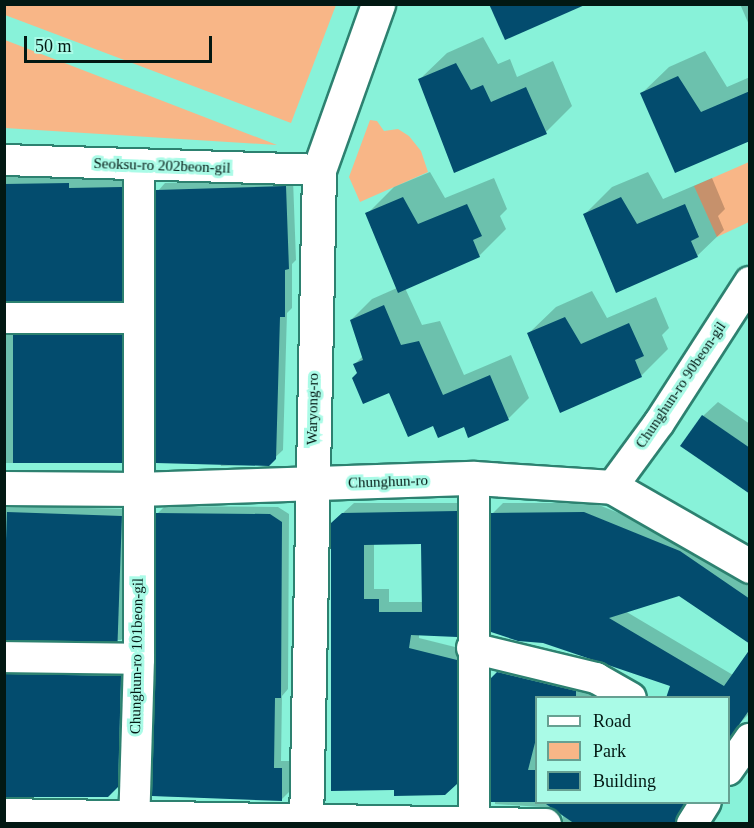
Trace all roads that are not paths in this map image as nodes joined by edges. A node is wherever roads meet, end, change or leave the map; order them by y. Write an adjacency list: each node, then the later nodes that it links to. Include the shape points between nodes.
1 (378, 4): 4 (street, Waryong-ro)
2 (4, 160): 3 (street, Seoksu-ro 202beon-gil)
3 (139, 167): 4 (street, Seoksu-ro 202beon-gil); 7 (street, Chunghun-ro 101beon-gil)
4 (319, 170): 9 (street, Waryong-ro)
5 (750, 282): 10 (street, Chunghun-ro 90beon-gil, via 659,423)
6 (4, 318): 7 (street)
7 (139, 318): 12 (street, Chunghun-ro 101beon-gil)
8 (474, 478): 9 (street, Chunghun-ro); 10 (street, Chunghun-ro); 14 (street)
9 (311, 485): 12 (street, Chunghun-ro); 21 (street, Waryong-ro)
10 (612, 487): 13 (street, Chunghun-ro)
11 (4, 488): 12 (street, Chunghun-ro)
12 (138, 489): 16 (street, Chunghun-ro 101beon-gil)
13 (750, 566)
14 (472, 648): 17 (street, via 596,678); 22 (street)
15 (4, 657): 16 (street)
16 (139, 659): 20 (street, Chunghun-ro 101beon-gil)
17 (628, 696)
18 (705, 804): 24 (street)
19 (4, 814): 20 (street)
20 (134, 820): 21 (street)
21 (306, 822): 22 (street)
22 (474, 823): 23 (street)
23 (546, 824)
24 (692, 824)

